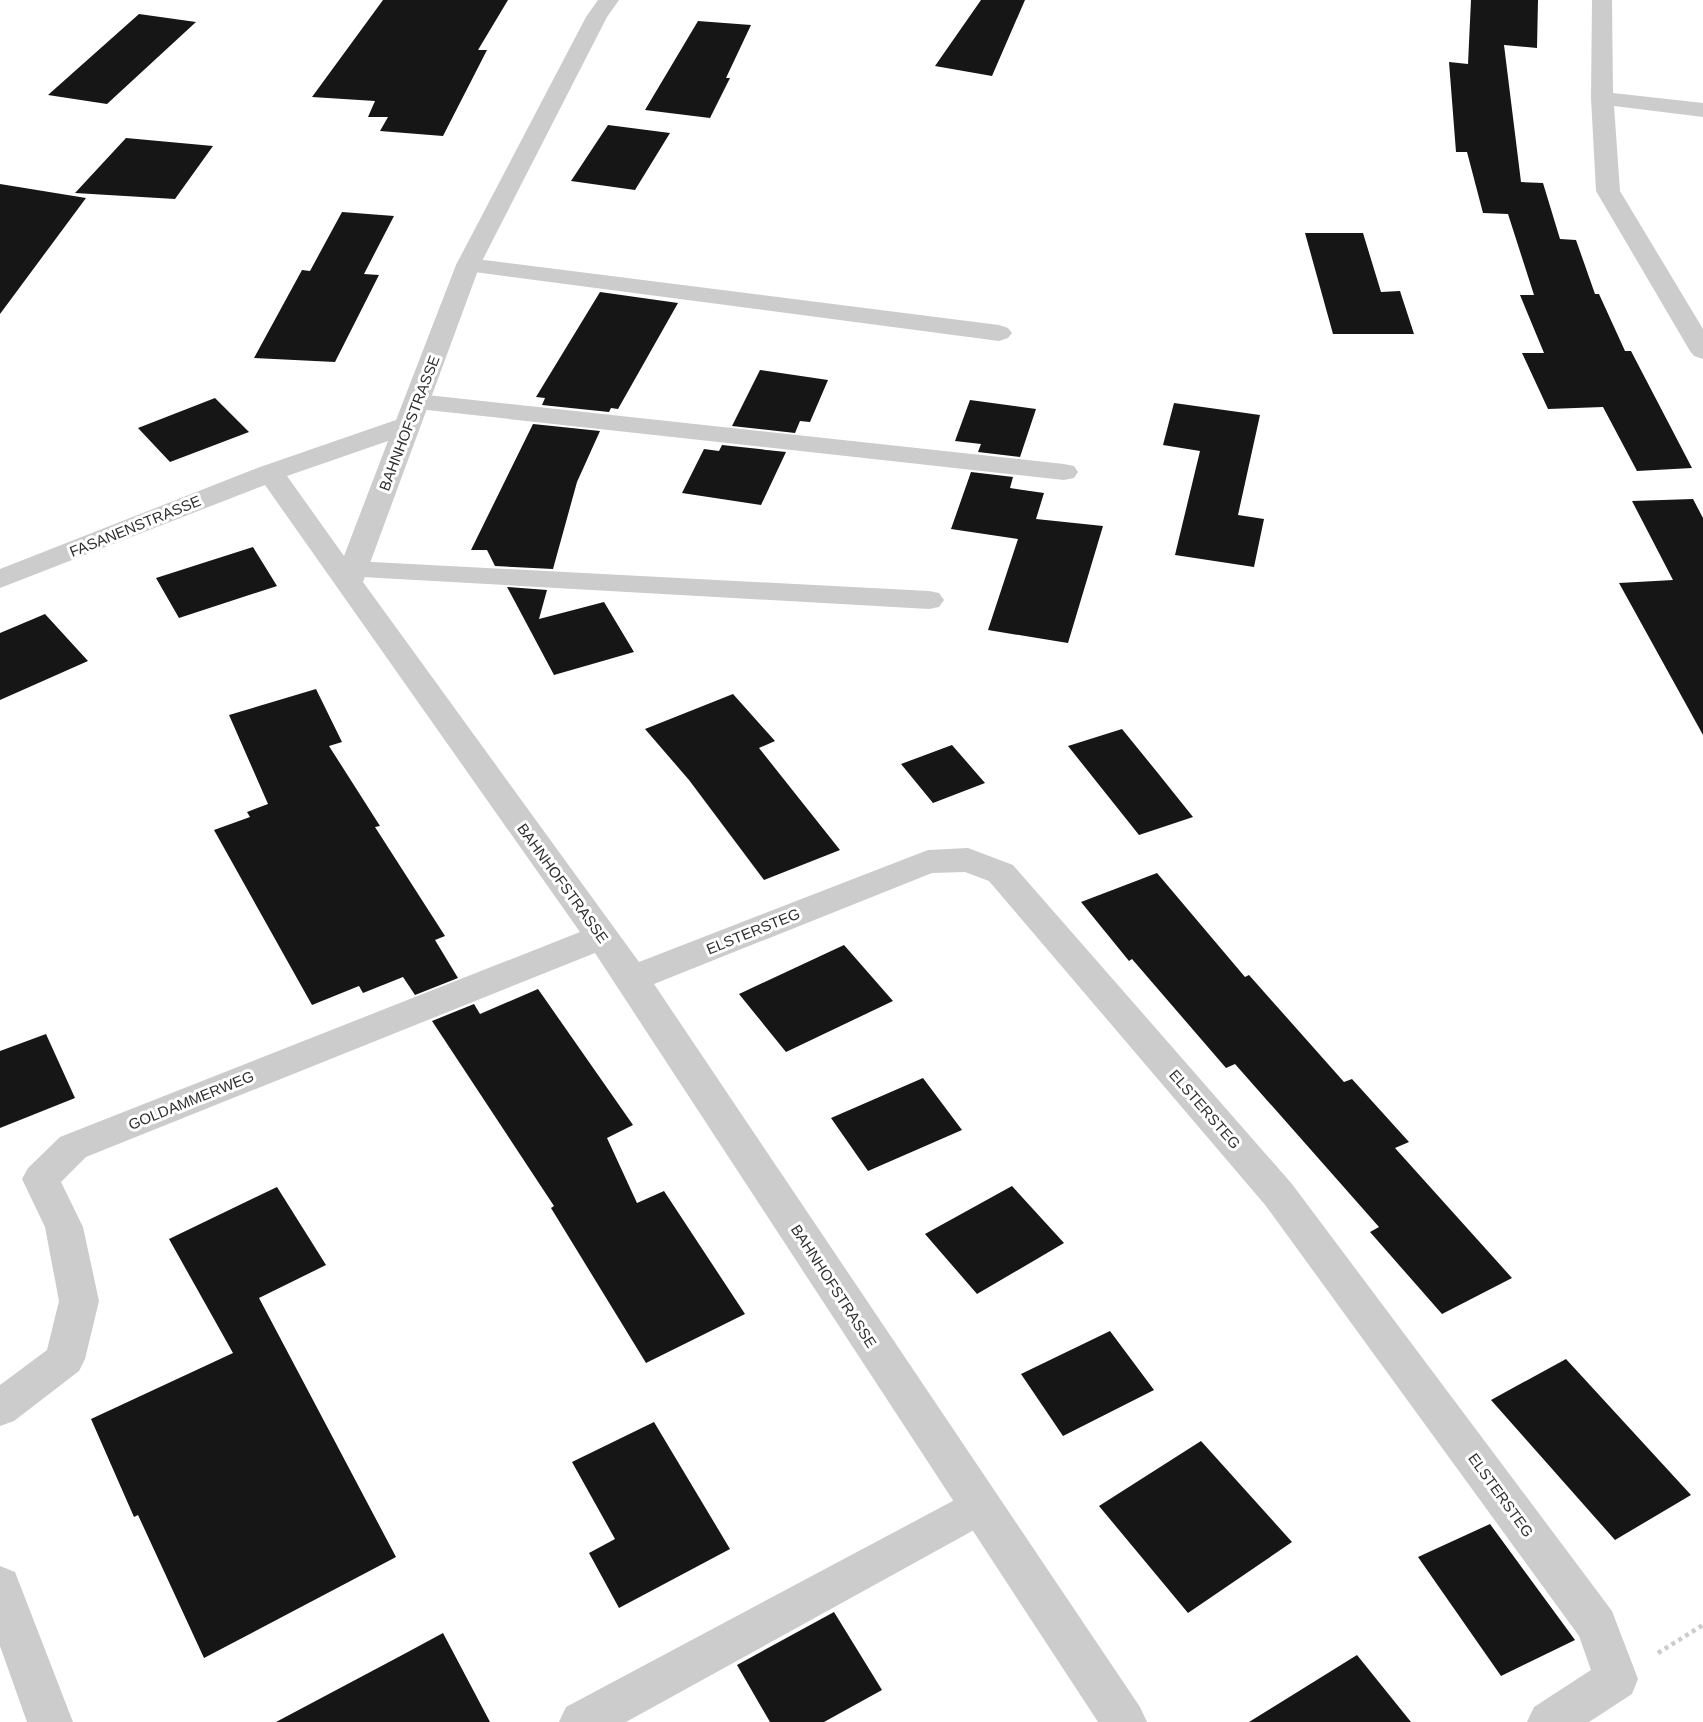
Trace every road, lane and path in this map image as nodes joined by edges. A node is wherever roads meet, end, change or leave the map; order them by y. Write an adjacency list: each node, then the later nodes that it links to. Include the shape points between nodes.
1 (609, 0): 5 (street, BAHNHOFSTRASSE)
2 (1602, 0): 3 (street)
3 (1602, 98): 4 (street); 7 (street, via 1608,191)
4 (1703, 110)
5 (468, 266): 6 (street); 8 (street, BAHNHOFSTRASSE)
6 (999, 333)
7 (1703, 351)
8 (414, 413): 9 (street); 10 (street, FASANENSTRASSE); 11 (street, BAHNHOFSTRASSE)
9 (1064, 472)
10 (270, 473): 11 (street); 12 (street, FASANENSTRASSE)
11 (351, 577): 13 (street); 14 (street, BAHNHOFSTRASSE)
12 (0, 579)
13 (929, 600)
14 (602, 937): 15 (street, BAHNHOFSTRASSE); 16 (street, GOLDAMMERWEG, via 73,1147 41,1179 64,1227 79,1301 65,1359)
15 (632, 979): 17 (street, BAHNHOFSTRASSE); 22 (street, ELSTERSTEG, via 928,862 968,860 1001,873 1280,1195 1597,1625 1617,1679)
16 (0, 1408)
17 (979, 1506): 20 (street); 21 (street, BAHNHOFSTRASSE)
18 (0, 1586): 19 (street)
19 (50, 1722)
20 (582, 1722)
21 (1124, 1722)
22 (1550, 1722)

